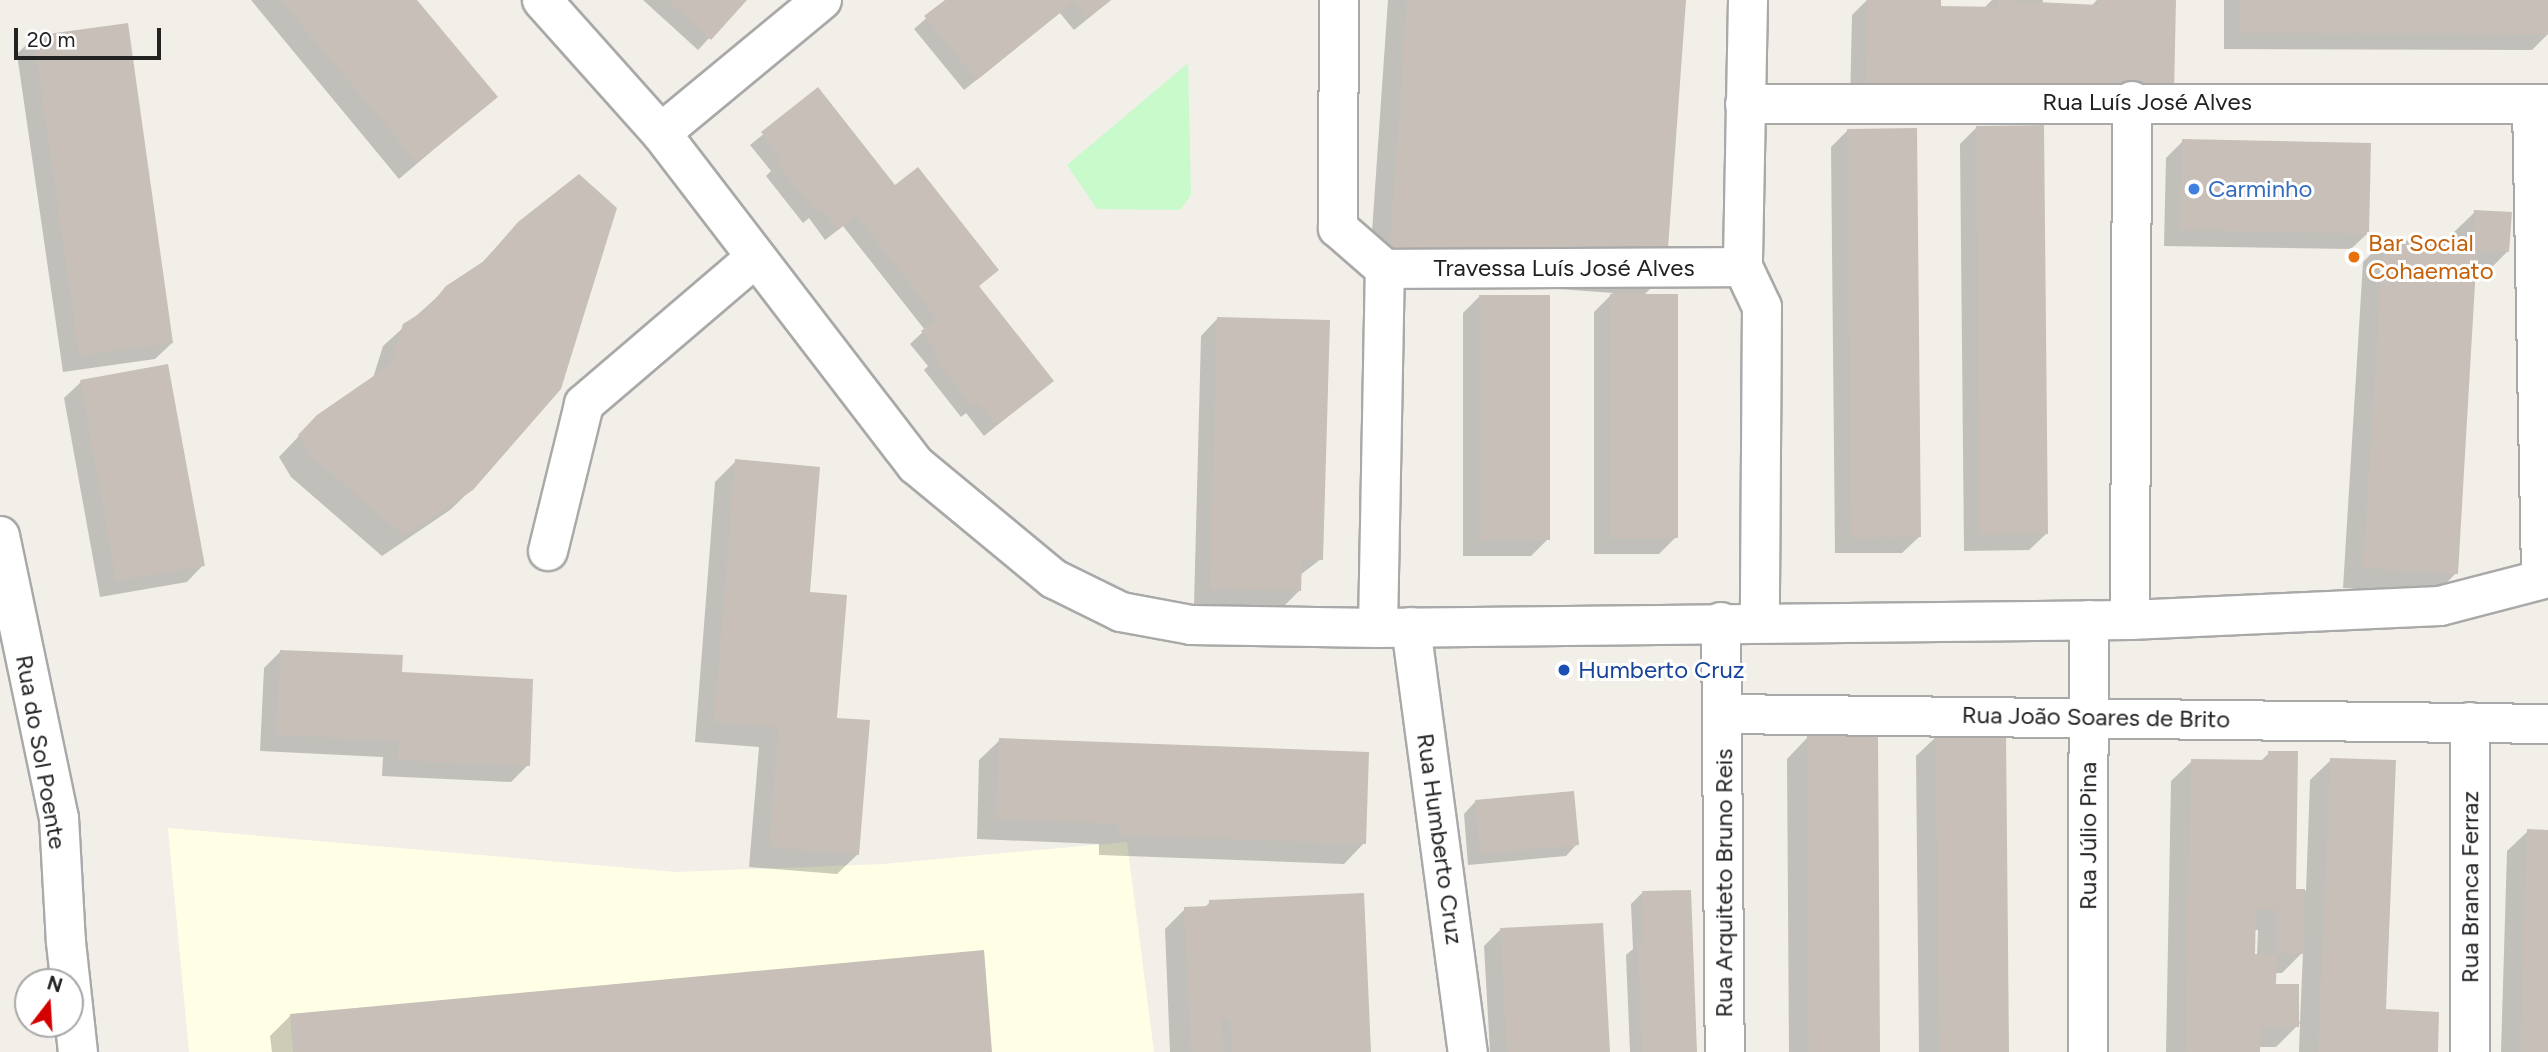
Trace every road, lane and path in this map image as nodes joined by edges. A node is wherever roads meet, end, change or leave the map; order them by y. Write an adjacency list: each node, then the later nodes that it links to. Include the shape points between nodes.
1 (542, 0): 8 (street)
2 (822, 0): 8 (street)
3 (1339, 0): 11 (street, via 1338,228)
4 (1748, 0): 6 (street)
5 (2132, 101): 6 (street, Rua Luís José Alves); 7 (street, Rua Luís José Alves); 17 (street)
6 (1745, 104): 10 (street)
7 (2540, 104): 14 (street)
8 (661, 133): 9 (street)
9 (755, 258): 13 (street, via 584,404); 20 (street, via 916,465 1054,579 1121,612 1191,625)
10 (1743, 267): 11 (street, Travessa Luís José Alves); 19 (street, via 1762,307)
11 (1385, 269): 20 (street, Rua Humberto Cruz)
12 (0, 536): 15 (street, Rua do Sol Poente)
13 (548, 551)
14 (2545, 579): 17 (street, via 2440,606)
15 (7, 606): 25 (street, Rua do Sol Poente, via 59,818 65,942)
16 (2089, 620): 17 (street); 19 (street); 22 (street, Rua Júlio Pina)
17 (2130, 620)
18 (1721, 622): 19 (street); 20 (street); 21 (street, Rua Arquiteto Bruno Reis)
19 (1760, 622)
20 (1395, 627): 26 (street, Rua Humberto Cruz)
21 (1723, 714): 22 (street, Rua João Soares de Brito); 27 (street, Rua Arquiteto Bruno Reis)
22 (2088, 716): 23 (street, Rua João Soares de Brito); 28 (street, Rua Júlio Pina)
23 (2470, 722): 24 (street, Rua João Soares de Brito); 29 (street, Rua Branca Ferraz)
24 (2548, 724)
25 (78, 1052)
26 (1468, 1052)
27 (1725, 1052)
28 (2088, 1052)
29 (2470, 1052)

